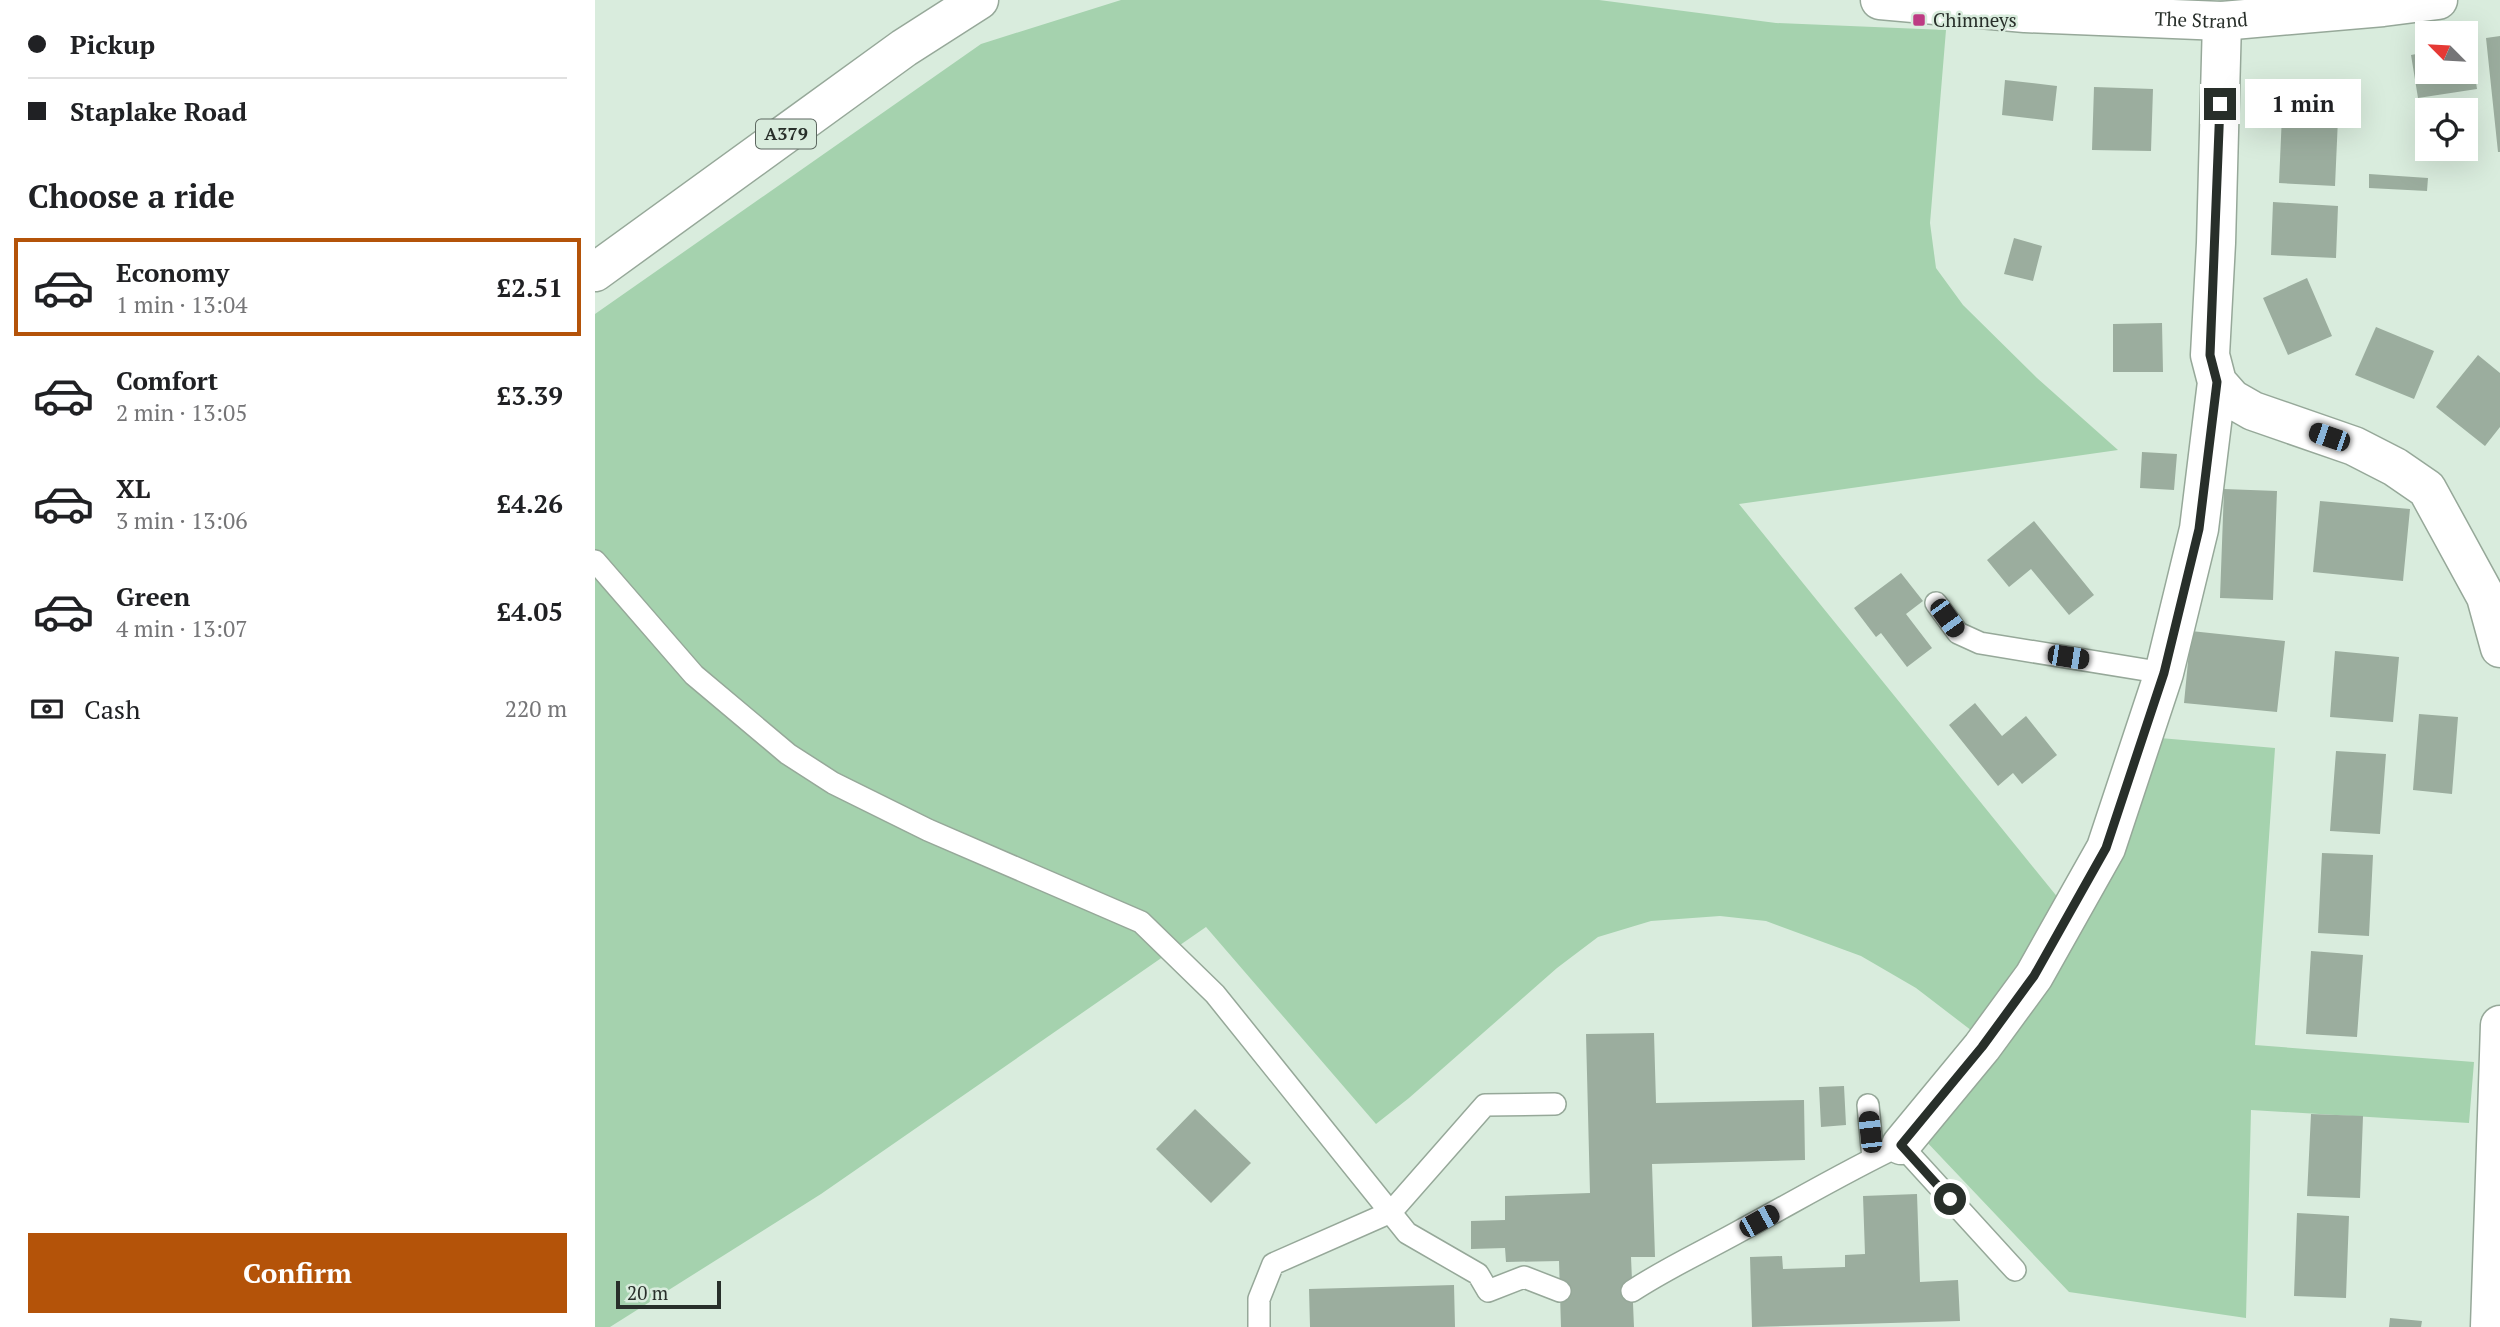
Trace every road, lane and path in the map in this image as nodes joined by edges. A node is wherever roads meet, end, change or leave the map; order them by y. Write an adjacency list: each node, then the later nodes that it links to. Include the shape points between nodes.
1 (979, 0): 5 (street, A379, via 904,48)
2 (1880, 0): 4 (street, The Strand, via 2025,13)
3 (2438, 0): 4 (street, The Strand)
4 (2222, 21): 6 (street, via 2210,355)
5 (595, 272)
6 (2217, 382): 9 (street, via 2232,399 2253,411 2354,446 2427,489 2486,597); 10 (street, via 2199,529)
7 (595, 561): 15 (lane, via 694,675 788,754 833,783 928,830 1141,922 1215,994)
8 (1936, 603): 10 (lane, via 1958,633 1980,643)
9 (2500, 648)
10 (2164, 673): 14 (street, via 2106,848 2034,976 1982,1047)
11 (2500, 1024): 20 (street)
12 (1555, 1104): 15 (lane, via 1485,1105)
13 (1868, 1105): 14 (lane)
14 (1887, 1152): 16 (lane); 17 (lane)
15 (1391, 1212): 18 (lane, via 1407,1233 1478,1274 1487,1291 1524,1277); 19 (lane, via 1273,1264 1259,1299)
16 (2015, 1270)
17 (1632, 1291)
18 (1560, 1292)
19 (1259, 1327)
20 (2490, 1327)

